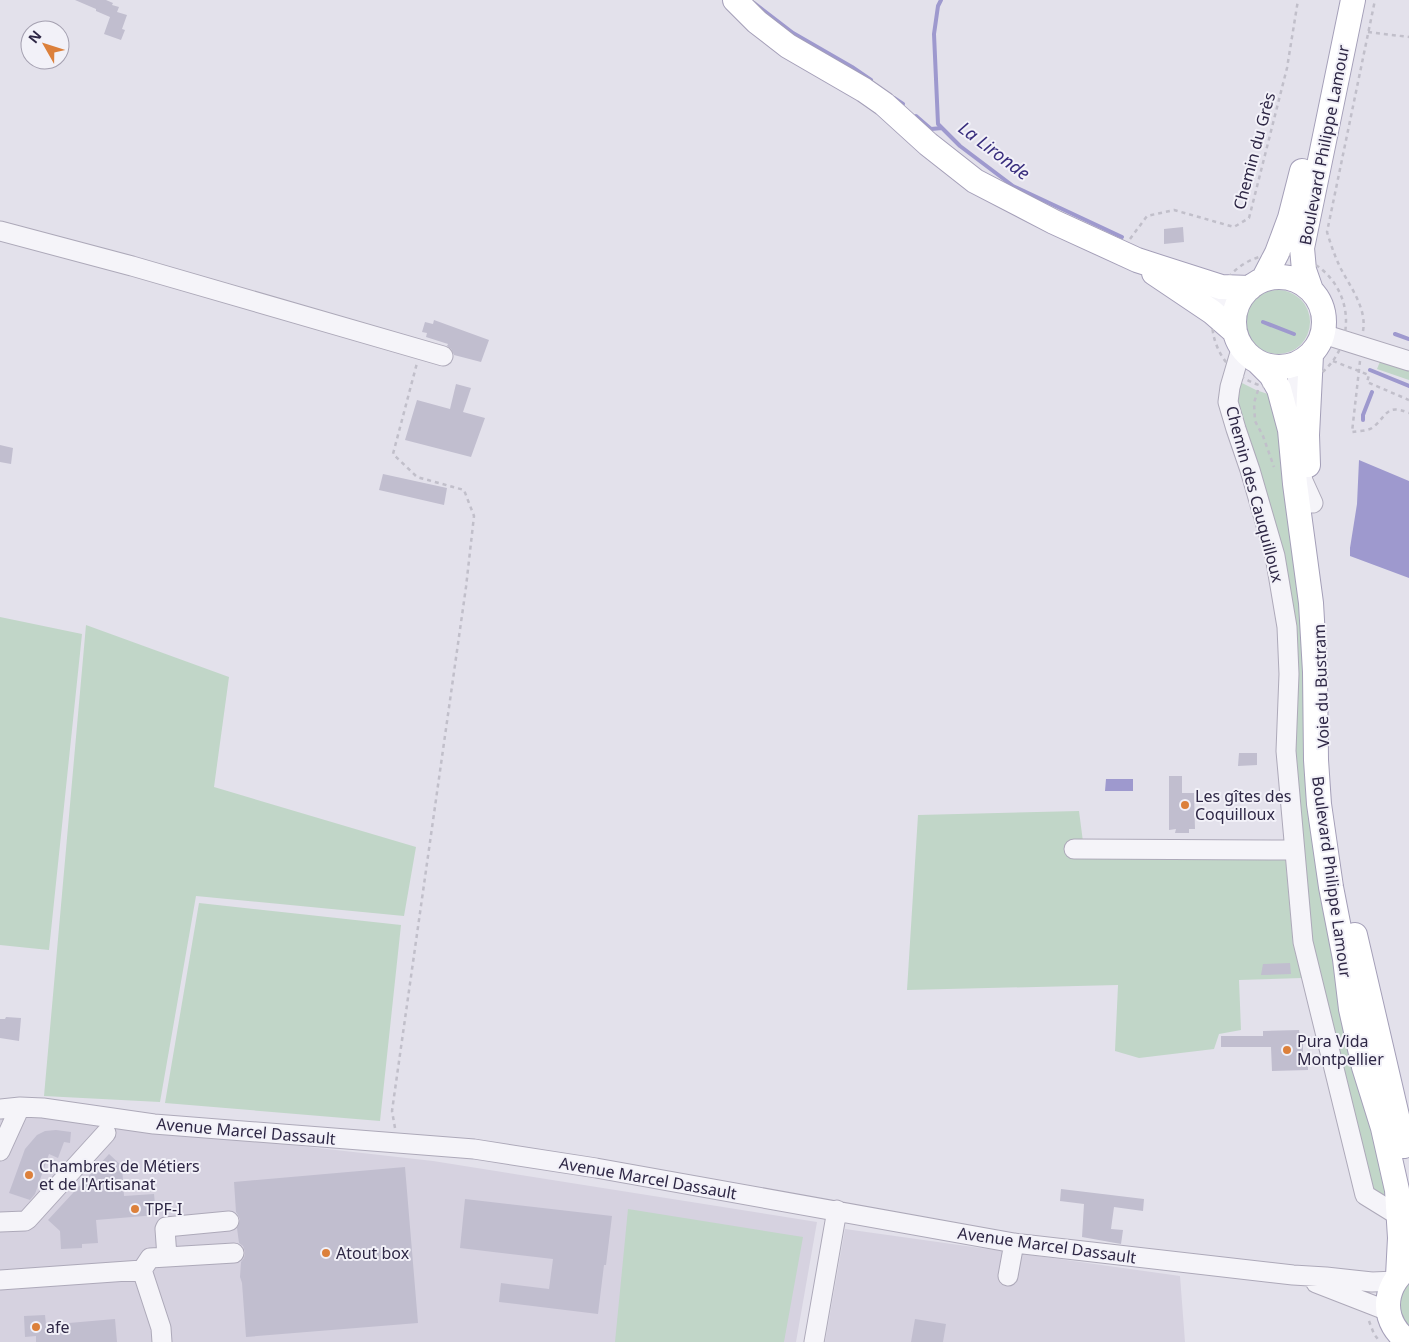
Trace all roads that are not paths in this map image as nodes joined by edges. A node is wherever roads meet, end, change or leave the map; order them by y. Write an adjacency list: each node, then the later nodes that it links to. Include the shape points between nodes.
1 (736, 0): 5 (main road, via 757,22 788,46 884,104 976,181)
2 (1338, 0): 6 (main road, Boulevard Philippe Lamour, via 1290,218 1277,253)
3 (1353, 0): 7 (main road, Boulevard Philippe Lamour, via 1302,248 1304,270)
4 (0, 230): 10 (street)
5 (1129, 256): 6 (main road, via 1220,287); 9 (main road, Boulevard Philippe Lamour, via 1212,312)
6 (1257, 283): 7 (main road, via 1276,276 1285,277); 9 (main road, via 1242,298 1236,310)
7 (1311, 290): 8 (main road, via 1323,313)
8 (1323, 334): 11 (main road); 12 (street)
9 (1243, 339): 11 (main road, via 1273,367); 14 (street, Chemin des Cauquilloux, via 1228,402 1275,556 1284,604 1289,674 1286,751); 21 (main road, Boulevard Philippe Lamour, via 1279,389 1290,430 1311,603 1319,804 1351,1009)
10 (443, 356)
11 (1322, 358): 19 (main road, Boulevard Philippe Lamour, via 1307,435 1324,588 1332,790 1341,862)
12 (1409, 361)
13 (1074, 849): 14 (street)
14 (1294, 850): 21 (street, Chemin des Cauquilloux, via 1303,942 1365,1194)
15 (20, 1107): 16 (street, Avenue Marcel Dassault); 18 (street); 20 (street, Avenue Marcel Dassault, via 154,1124 474,1149)
16 (0, 1109)
17 (106, 1134): 23 (street, via 28,1219)
18 (0, 1151)
19 (1409, 1168)
20 (837, 1210): 24 (street, Avenue Marcel Dassault); 35 (street)
21 (1404, 1214): 29 (main road, Boulevard Philippe Lamour, via 1400,1238)
22 (229, 1221): 26 (street, via 166,1227)
23 (0, 1222)
24 (1014, 1243): 28 (street, Avenue Marcel Dassault); 30 (street)
25 (234, 1253): 26 (street)
26 (166, 1257): 27 (street, via 150,1258)
27 (142, 1270): 31 (street); 34 (street, via 161,1328)
28 (1293, 1275): 29 (street, Avenue Marcel Dassault, via 1372,1282); 32 (street, Avenue Marcel Dassault, via 1332,1288)
29 (1401, 1275): 32 (main road, Boulevard Philippe Lamour)
30 (1008, 1276)
31 (0, 1280)
32 (1378, 1315): 33 (main road, via 1391,1321)
33 (1404, 1340)
34 (162, 1342)
35 (814, 1342)

